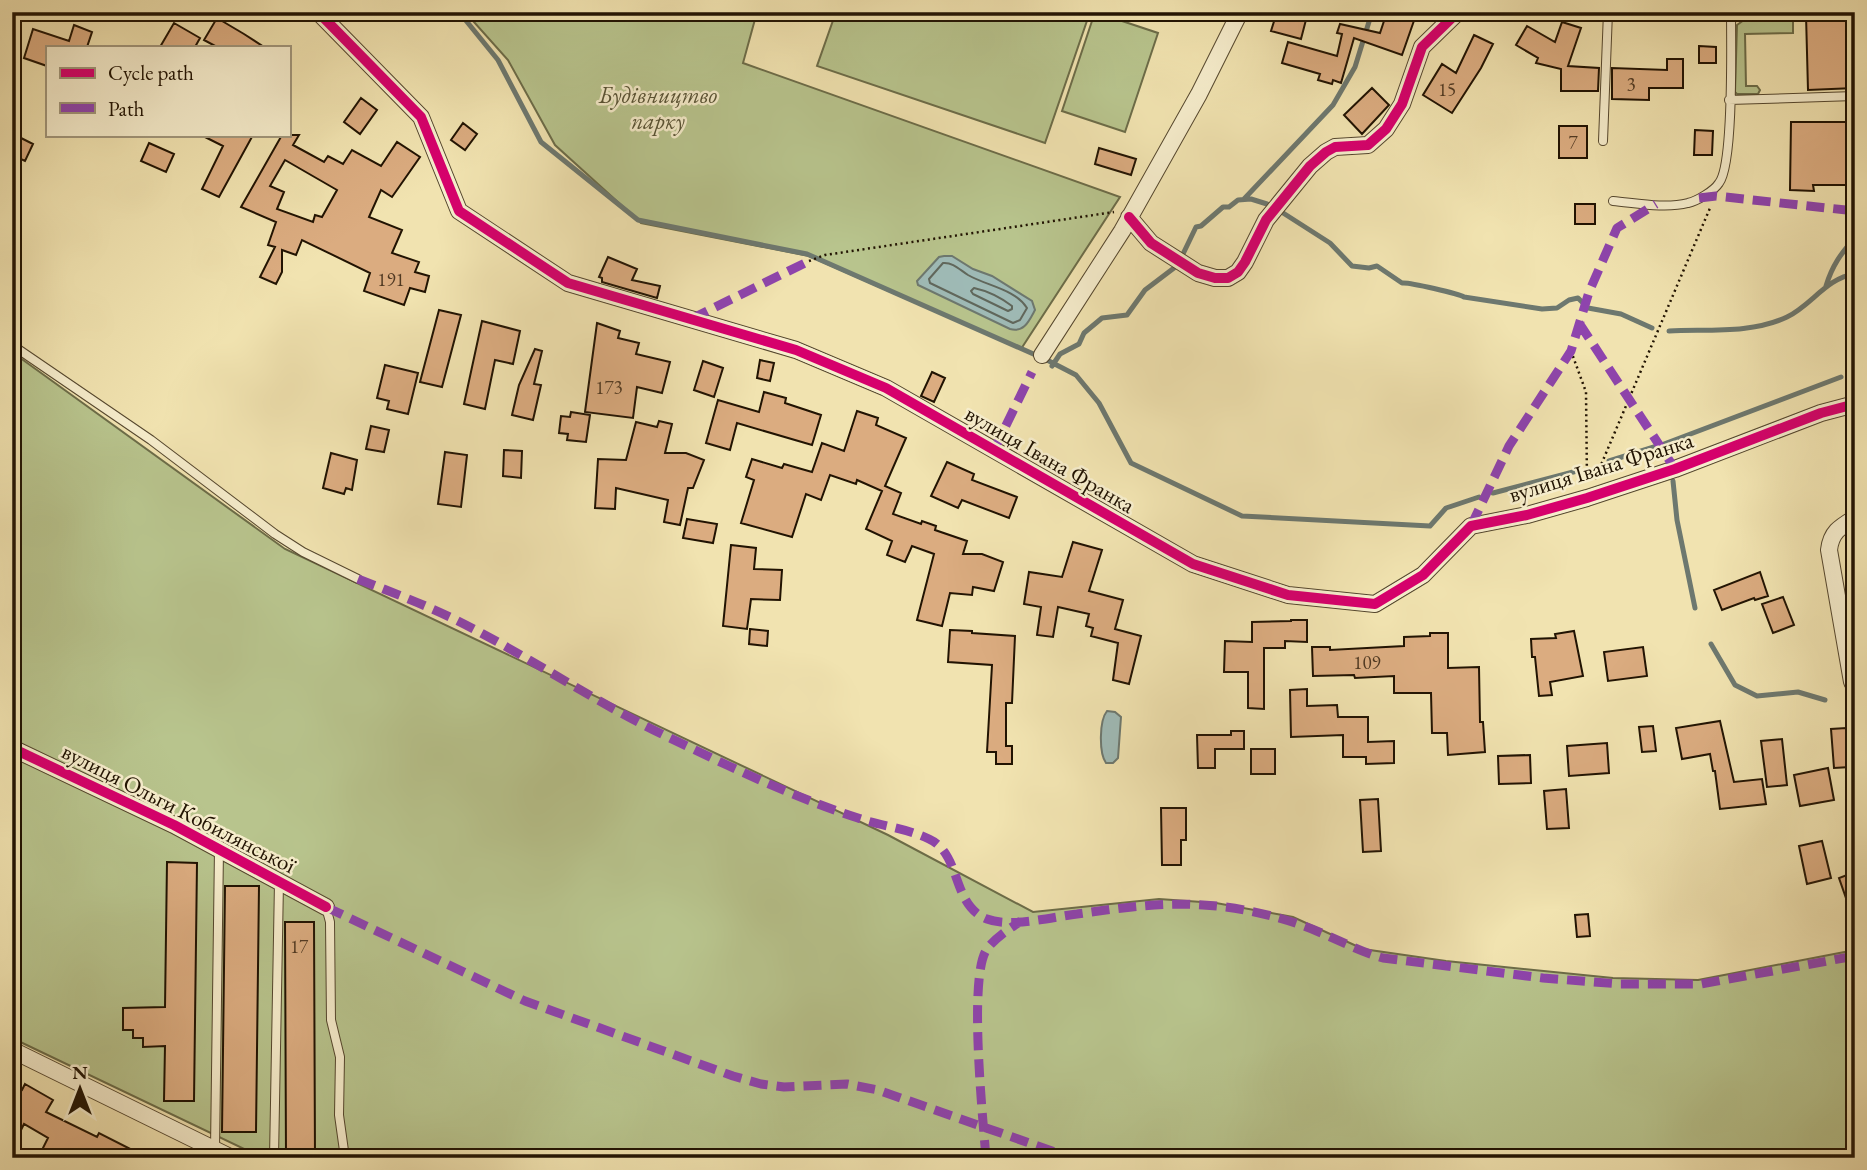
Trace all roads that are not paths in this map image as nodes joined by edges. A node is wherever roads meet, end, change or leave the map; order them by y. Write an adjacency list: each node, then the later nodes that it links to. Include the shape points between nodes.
1 (318, 12): 13 (street, вулиця Івана Франка, via 421,117 459,211 568,283 796,350 886,388 1193,564 1288,595 1375,604 1423,575 1472,526 1587,498)
2 (1240, 12): 10 (street)
3 (1458, 12): 10 (street, via 1422,47 1402,104 1386,130 1368,145 1335,147 1310,166 1271,213 1238,272 1228,278 1198,272 1152,243)
4 (1608, 12): 8 (lane)
5 (1731, 12): 7 (lane)
6 (1855, 96): 7 (lane)
7 (1729, 100): 9 (lane, via 1725,171 1719,184 1687,204)
8 (1603, 141)
9 (1613, 201)
10 (1132, 213): 12 (street)
11 (12, 345): 15 (lane, via 151,440 275,534)
12 (1042, 355)
13 (1855, 404)
14 (1855, 518): 16 (street, via 1830,538 1829,550)
15 (358, 579)
16 (1852, 682)
17 (12, 748): 18 (street, вулиця Ольги Кобилянської)
18 (219, 849): 19 (street, вулиця Ольги Кобилянської); 22 (lane)
19 (279, 882): 20 (street, вулиця Ольги Кобилянської); 24 (lane)
20 (326, 907): 25 (lane, via 331,1020 340,1057 339,1115)
21 (12, 1050): 22 (street)
22 (215, 1149): 23 (street)
23 (232, 1158)
24 (274, 1158)
25 (345, 1158)

